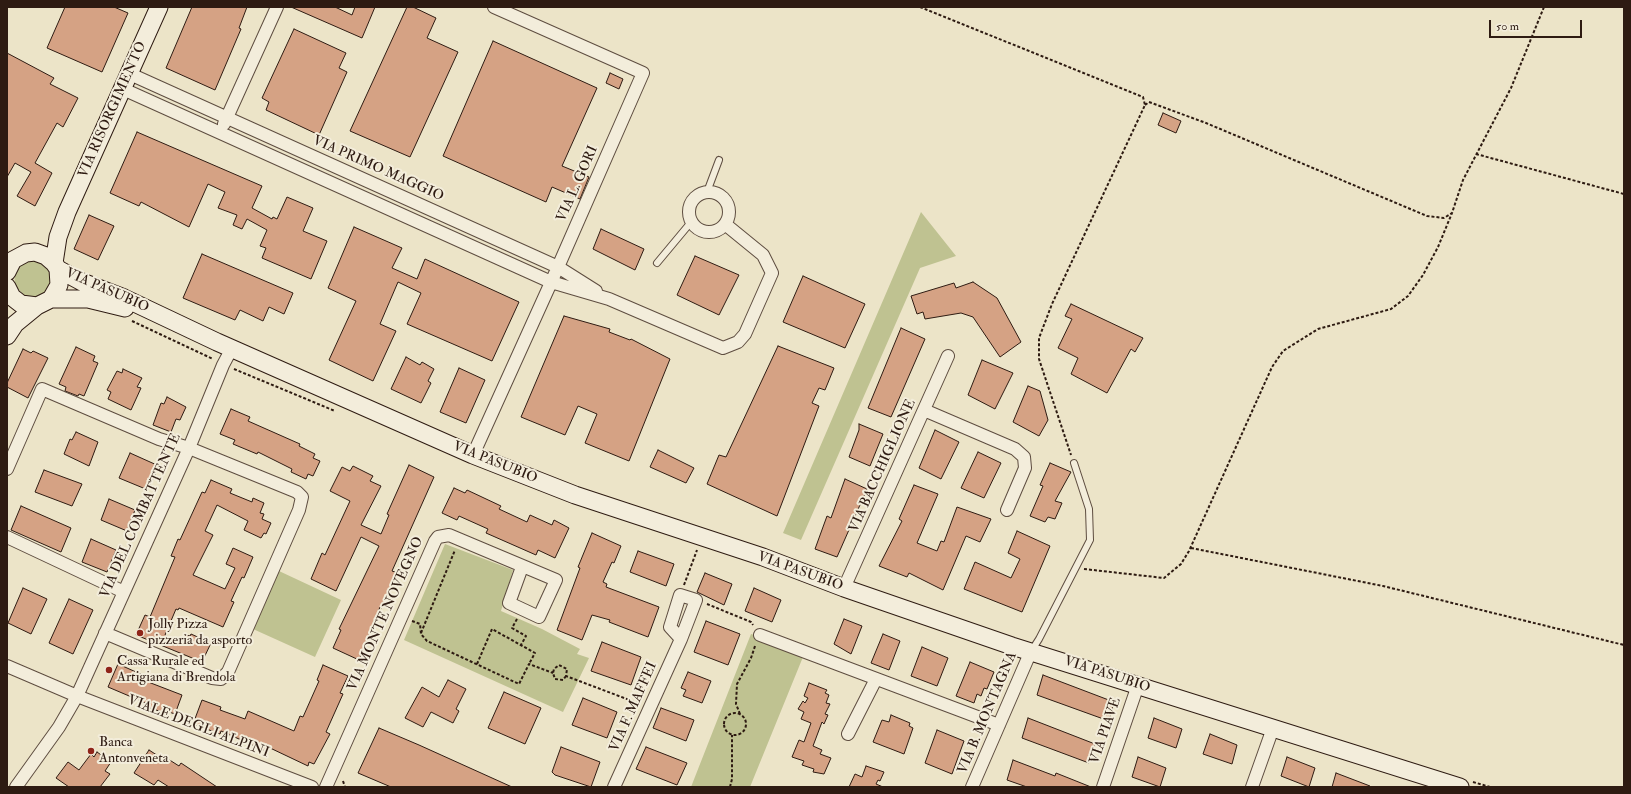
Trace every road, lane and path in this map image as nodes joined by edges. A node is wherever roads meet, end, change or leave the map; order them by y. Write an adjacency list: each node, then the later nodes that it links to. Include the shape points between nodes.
1 (158, 7): 6 (street, VIA RISORGIMENTO)
2 (277, 7): 9 (street)
3 (494, 7): 25 (street, VIA L. GORI, via 643,73)
4 (920, 7): 8 (path, via 1143,96)
5 (1544, 7): 11 (path, via 1511,88)
6 (130, 74): 7 (street, VIA RISORGIMENTO); 9 (street, VIA PRIMO MAGGIO)
7 (123, 89): 10 (street, VIA PRIMO MAGGIO); 16 (street, VIA RISORGIMENTO)
8 (1145, 105): 17 (path, via 1149,102 1206,123 1427,216 1444,218); 39 (path, via 1052,304 1039,338 1039,360)
9 (228, 117): 10 (street); 15 (street, VIA PRIMO MAGGIO)
10 (220, 133): 19 (street, VIA PRIMO MAGGIO)
11 (1476, 154): 14 (path); 17 (path, via 1463,180)
12 (720, 160): 13 (lane)
13 (707, 192): 18 (street, via 692,203); 20 (street, via 716,193 729,207 729,216)
14 (1624, 194)
15 (424, 206): 19 (street); 25 (street, VIA PRIMO MAGGIO)
16 (66, 212): 22 (street, via 47,241); 24 (street, via 58,237)
17 (1452, 213): 45 (path, via 1438,247 1408,296 1391,309 1318,329 1283,351 1272,366)
18 (692, 221): 20 (street, via 704,231 712,232); 23 (lane)
19 (417, 222): 27 (street, VIA PRIMO MAGGIO)
20 (725, 224): 29 (street, VIA PRIMO MAGGIO, via 763,255 772,273 746,334 738,342 723,348)
21 (7, 249): 22 (street)
22 (30, 253): 24 (street, via 46,256); 26 (street, via 13,260)
23 (657, 263)
24 (56, 266): 30 (street, via 59,285); 31 (street, VIA PASUBIO, via 82,282)
25 (558, 267): 27 (street, VIA L. GORI); 29 (street, VIA PRIMO MAGGIO)
26 (7, 272)
27 (551, 282): 29 (street, VIA PRIMO MAGGIO); 38 (street, VIA L. GORI)
28 (10, 292): 30 (street, via 21,304); 32 (street, via 12,313)
29 (609, 299)
30 (44, 303): 31 (street, VIA PASUBIO, via 88,299); 33 (street, via 16,324)
31 (156, 314): 34 (street, VIA PASUBIO)
32 (7, 332)
33 (7, 336)
34 (232, 348): 37 (street, VIA DEL COMBATTENTE); 38 (street, VIA PASUBIO)
35 (948, 356): 36 (street, VIA BACCHIGLIONE)
36 (924, 410): 41 (street, via 1015,450 1024,457 1025,468); 48 (street, VIA BACCHIGLIONE)
37 (189, 448): 40 (street, via 159,439 42,388); 49 (street, VIA DEL COMBATTENTE); 53 (street, via 297,492 302,497 299,510 228,672 221,679 212,678)
38 (473, 455): 48 (street, VIA PASUBIO, via 575,495 763,557)
39 (1074, 463): 47 (lane, via 1089,509 1090,540)
40 (7, 469)
41 (1007, 510)
42 (7, 537): 49 (street)
43 (460, 540): 46 (street, VIA MONTE NOVEGNO); 59 (path, via 421,634 427,641); 76 (street, VIA MONTE NOVEGNO, via 443,535 435,541)
44 (698, 548): 50 (path)
45 (1191, 548): 47 (path, via 1180,564 1164,578 1088,570); 57 (path, via 1383,586)
46 (522, 566): 52 (street, VIA MONTE NOVEGNO, via 509,603); 52 (street, VIA MONTE NOVEGNO, via 556,580 539,617)
47 (1077, 566): 58 (lane)
48 (844, 588): 58 (street, VIA PASUBIO)
49 (124, 592): 53 (street, VIA DEL COMBATTENTE)
50 (680, 595): 51 (street); 55 (street, via 670,627)
51 (696, 600): 54 (path, via 752,622); 55 (street, VIA F. MAFFEI)
52 (521, 609): 56 (path, via 512,628 526,636)
53 (105, 633): 66 (street, VIA DEL COMBATTENTE)
54 (760, 635): 64 (street); 68 (path, via 737,684 736,704)
55 (681, 639): 67 (street, VIA F. MAFFEI)
56 (521, 645): 59 (path, via 492,630); 60 (path, via 535,653)
57 (1624, 645)
58 (1031, 651): 65 (street, VIA PASUBIO); 69 (street, VIA B. MONTAGNA)
59 (477, 664): 60 (path, via 519,684)
60 (529, 664): 62 (path)
61 (7, 666): 66 (street, VIALE DEGLI ALPINI)
62 (553, 673): 63 (path, via 555,679 562,680); 63 (path, via 559,665 567,669)
63 (566, 676): 67 (path)
64 (876, 679): 69 (street); 71 (street)
65 (1138, 685): 70 (street, VIA PASUBIO); 81 (street, VIA PIAVE)
66 (77, 696): 74 (street, VIA DEL COMBATTENTE); 75 (street, VIALE DEGLI ALPINI)
67 (650, 708): 78 (street, VIA F. MAFFEI)
68 (740, 714): 72 (path, via 745,719 746,726 743,732); 72 (path, via 729,715 725,720 725,727)
69 (999, 725): 80 (street, VIA B. MONTAGNA)
70 (1273, 728): 82 (street); 83 (street, VIA PASUBIO)
71 (848, 734)
72 (732, 735): 79 (path)
73 (342, 776): 77 (path)
74 (16, 787)
75 (312, 787)
76 (326, 787)
77 (345, 787)
78 (615, 787)
79 (730, 787)
80 (972, 787)
81 (1103, 787)
82 (1252, 787)
83 (1460, 787)

